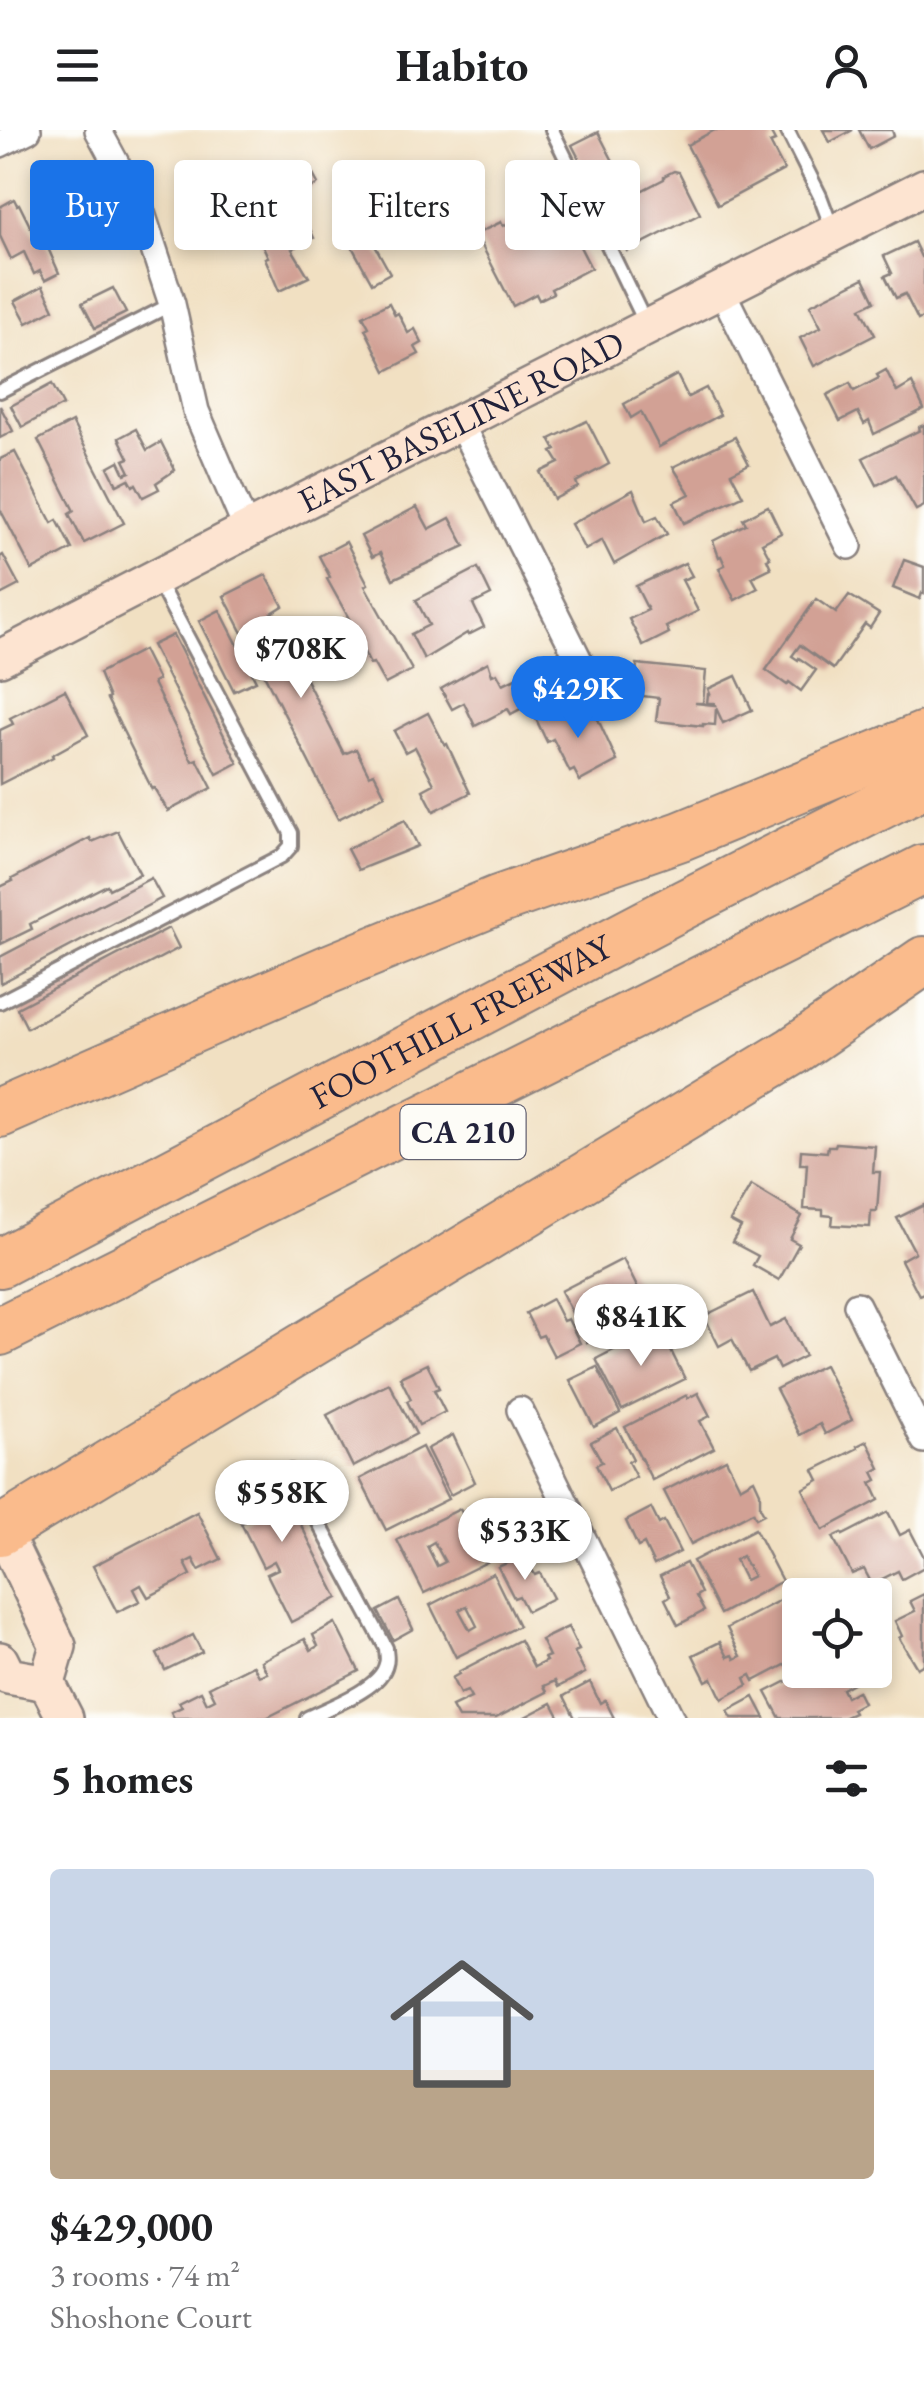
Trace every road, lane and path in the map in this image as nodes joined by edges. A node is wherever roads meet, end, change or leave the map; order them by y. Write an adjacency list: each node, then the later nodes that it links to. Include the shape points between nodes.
1 (28, 130): 5 (street)
2 (98, 130): 9 (street, via 140,210)
3 (552, 130): 10 (lane)
4 (787, 130): 7 (lane)
5 (0, 144)
6 (924, 187): 7 (main road, EAST BASELINE ROAD)
7 (834, 234): 8 (main road, EAST BASELINE ROAD)
8 (722, 291): 10 (main road, EAST BASELINE ROAD); 14 (street)
9 (172, 304): 11 (lane); 13 (street, via 196,411)
10 (648, 328): 12 (main road, EAST BASELINE ROAD)
11 (0, 391)
12 (460, 423): 13 (main road, EAST BASELINE ROAD); 17 (street)
13 (247, 530): 15 (main road, EAST BASELINE ROAD)
14 (849, 546)
15 (156, 578): 16 (main road, EAST BASELINE ROAD); 25 (lane, via 291,846)
16 (0, 658)
17 (584, 670)
18 (924, 736): 26 (highway, via 681,836 480,907)
19 (924, 783): 20 (highway, FOOTHILL FREEWAY / CA 210)
20 (868, 812): 21 (highway); 27 (highway, FOOTHILL FREEWAY / CA 210)
21 (924, 815)
22 (924, 869): 29 (highway)
23 (924, 902): 29 (highway, CA 210)
24 (924, 961): 33 (highway, via 794,1051)
25 (0, 1002)
26 (0, 1114)
27 (0, 1264)
28 (857, 1305): 31 (street)
29 (1, 1352)
30 (520, 1410): 38 (street)
31 (924, 1440)
32 (291, 1471): 37 (lane, via 386,1648 378,1680)
33 (1, 1531): 35 (main road, via 58,1646)
34 (0, 1660): 35 (main road, via 8,1676)
35 (47, 1683): 36 (main road)
36 (64, 1718)
37 (308, 1718)
38 (672, 1718)

